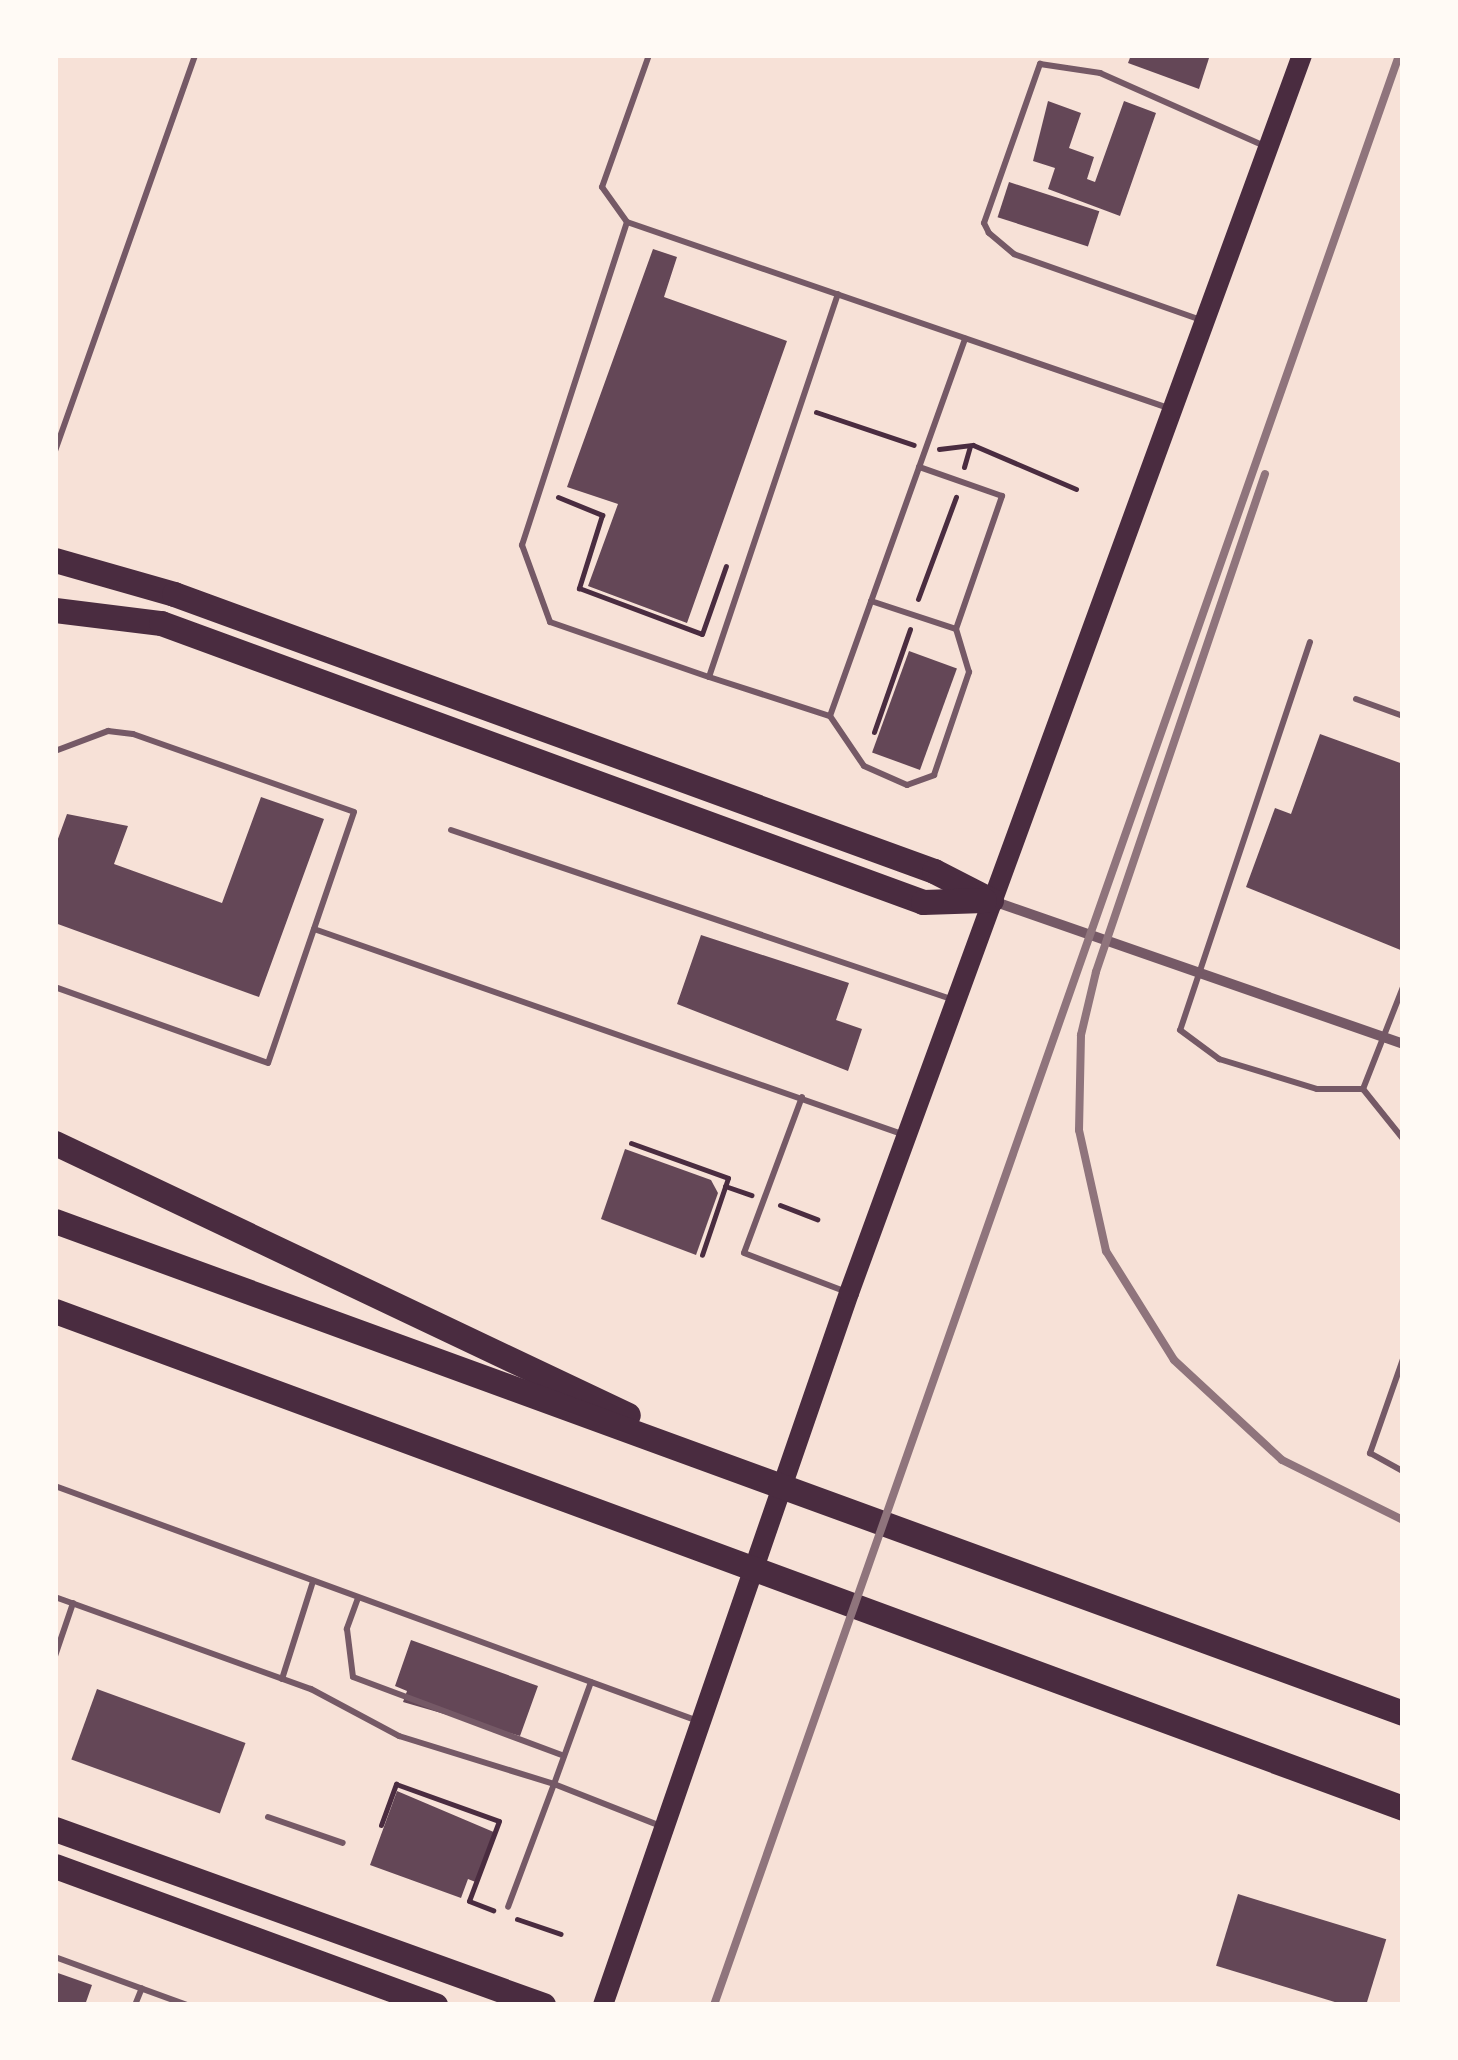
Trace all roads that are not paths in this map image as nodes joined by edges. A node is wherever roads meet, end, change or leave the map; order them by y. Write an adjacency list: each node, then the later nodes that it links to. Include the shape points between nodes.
1 (195, 55): 10 (lane)
2 (649, 55): 5 (lane, via 602,187)
3 (1302, 55): 4 (main road)
4 (1266, 147): 7 (main road); 7 (lane, via 1100,73 1040,64 984,223 989,233 1014,254)
5 (627, 222): 6 (lane); 17 (lane, via 522,545 550,622)
6 (838, 294): 8 (lane); 17 (lane)
7 (1201, 320): 9 (main road)
8 (965, 338): 9 (lane); 11 (lane)
9 (1169, 408): 23 (main road)
10 (55, 450)
11 (919, 466): 13 (lane); 15 (lane, via 1002,496)
12 (55, 560): 23 (highway, via 174,594)
13 (870, 601): 15 (lane); 19 (lane)
14 (55, 610): 23 (highway, via 162,623 922,902)
15 (956, 628): 19 (lane, via 969,672 934,775 907,785 864,766)
16 (1310, 642): 25 (lane)
17 (709, 676): 19 (lane)
18 (1356, 698): 20 (lane)
19 (830, 716)
20 (1403, 716)
21 (55, 751): 24 (lane, via 108,731 133,734 354,812)
22 (452, 830): 28 (lane)
23 (990, 900): 25 (street); 28 (main road)
24 (314, 929): 27 (lane, via 268,1063); 32 (lane)
25 (1196, 970): 29 (street); 31 (lane, via 1180,1030 1198,1048 1318,1089)
26 (1403, 987): 29 (lane)
27 (55, 988)
28 (955, 1000): 33 (main road)
29 (1382, 1036): 30 (street); 31 (lane)
30 (1403, 1044)
31 (1363, 1089): 34 (lane)
32 (802, 1097): 33 (lane); 37 (lane, via 744,1253)
33 (906, 1136): 37 (main road)
34 (1403, 1139)
35 (55, 1143): 40 (highway, via 572,1382)
36 (55, 1221): 40 (highway)
37 (850, 1294): 51 (main road)
38 (55, 1312): 54 (highway)
39 (1403, 1359): 41 (lane, via 1370,1452)
40 (685, 1447): 50 (highway)
41 (1403, 1471)
42 (55, 1486): 43 (lane)
43 (313, 1581): 45 (lane); 48 (lane)
44 (55, 1597): 46 (lane)
45 (358, 1598): 49 (lane); 52 (lane, via 347,1629 353,1677)
46 (74, 1603): 47 (lane); 48 (lane)
47 (55, 1656)
48 (282, 1679): 53 (lane, via 399,1736)
49 (590, 1682): 51 (lane); 52 (lane)
50 (1403, 1713)
51 (700, 1722): 56 (main road)
52 (564, 1756): 53 (lane)
53 (554, 1784): 56 (lane); 60 (lane)
54 (1403, 1808)
55 (268, 1816): 58 (lane)
56 (664, 1827): 67 (main road)
57 (55, 1829): 66 (highway)
58 (342, 1843)
59 (55, 1866): 65 (highway)
60 (508, 1908)
61 (55, 1956): 62 (lane)
62 (142, 1988): 63 (lane); 64 (lane)
63 (136, 2005)
64 (187, 2005)
65 (435, 2005)
66 (543, 2005)
67 (603, 2005)

